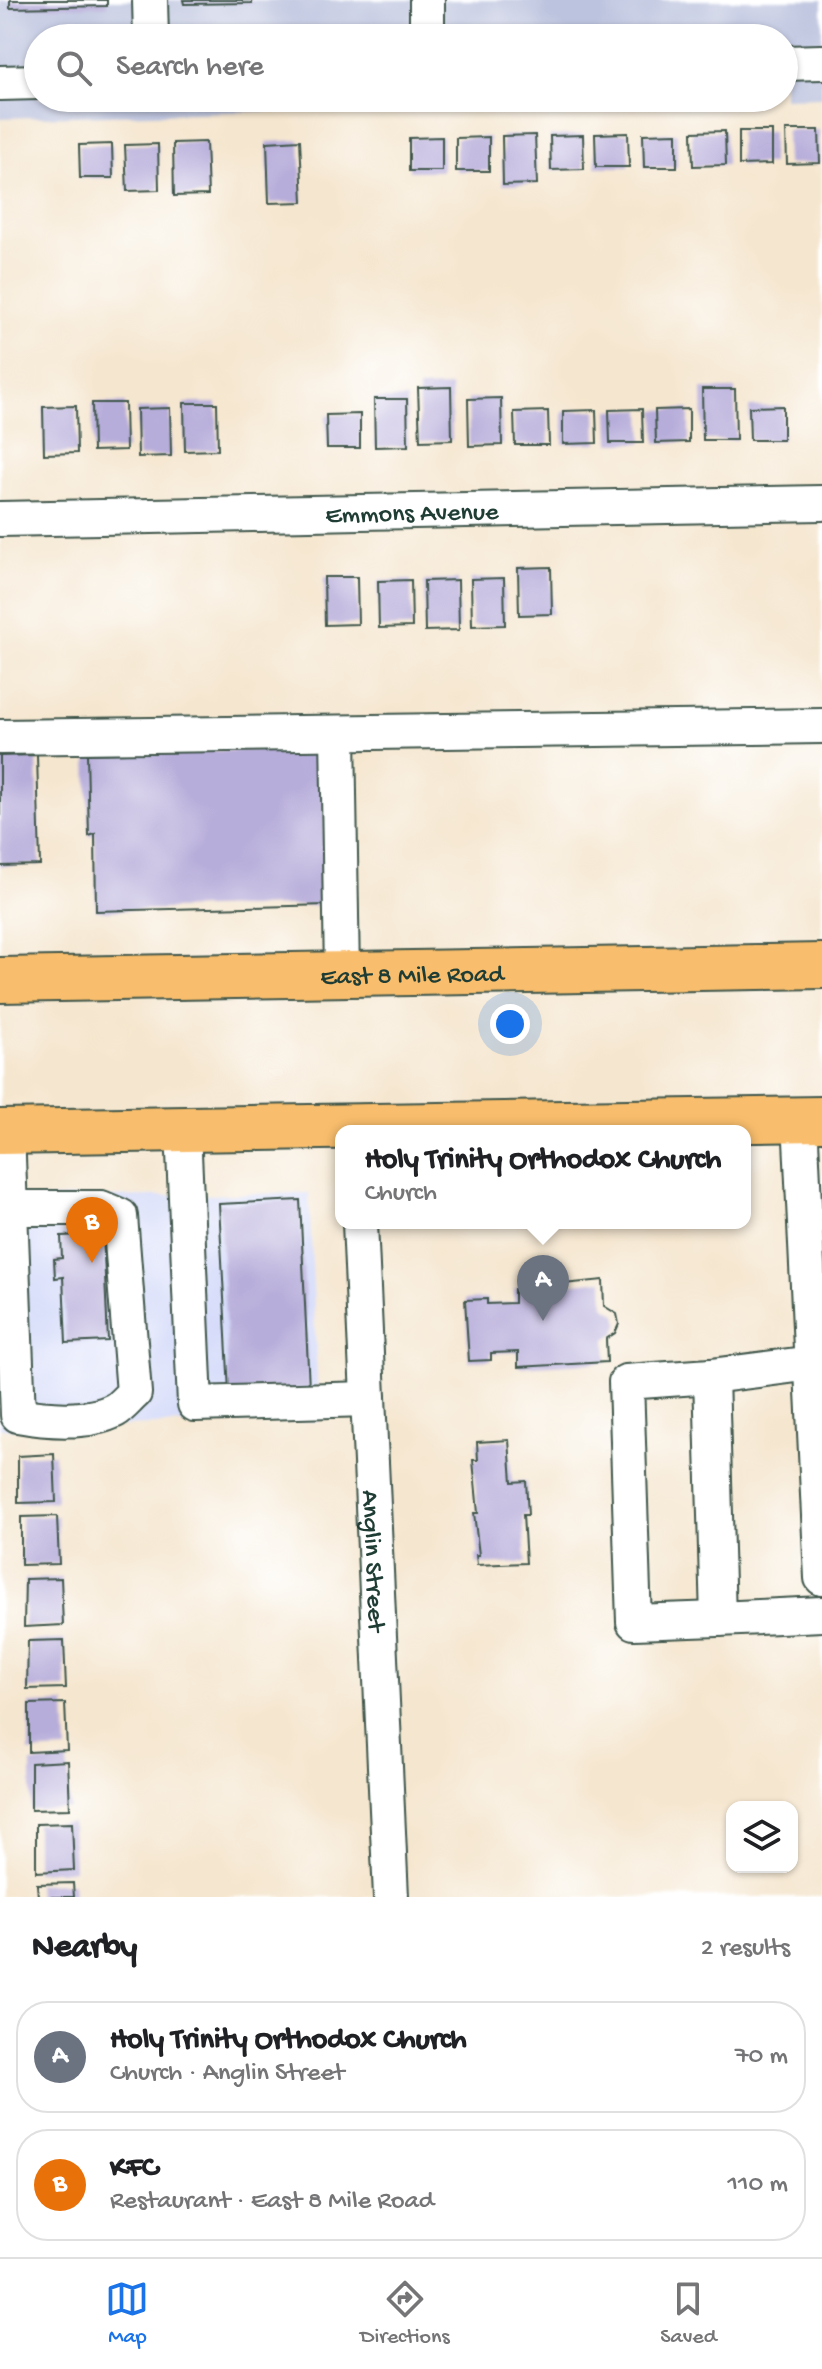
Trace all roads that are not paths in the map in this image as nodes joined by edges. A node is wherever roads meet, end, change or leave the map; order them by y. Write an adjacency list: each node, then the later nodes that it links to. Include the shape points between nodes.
1 (150, 0): 3 (street)
2 (427, 0): 4 (street)
3 (151, 24)
4 (427, 24)
5 (822, 62): 6 (street)
6 (798, 63)
7 (24, 82): 8 (street)
8 (0, 83)
9 (822, 503): 10 (street, Emmons Avenue)
10 (0, 519)
11 (822, 726): 12 (street)
12 (338, 733): 13 (street); 15 (street)
13 (0, 737)
14 (822, 966): 15 (highway, East 8 Mile Road)
15 (342, 974): 16 (highway, East 8 Mile Road)
16 (0, 980)
17 (811, 1119): 18 (highway); 22 (street)
18 (538, 1125)
19 (335, 1129): 20 (highway)
20 (183, 1130): 21 (highway); 27 (street, via 195,1404)
21 (4, 1132): 23 (street)
22 (813, 1207): 25 (street)
23 (9, 1208): 23 (street, via 18,1415 41,1419 114,1411 134,1393 120,1216 101,1208)
24 (360, 1229): 27 (street, Anglin Street)
25 (812, 1363): 26 (street); 28 (street)
26 (711, 1376): 30 (street); 30 (street, via 626,1382 626,1397 634,1622)
27 (368, 1399): 31 (street, Anglin Street)
28 (822, 1578)
29 (822, 1614): 30 (street)
30 (718, 1619)
31 (391, 1897)

